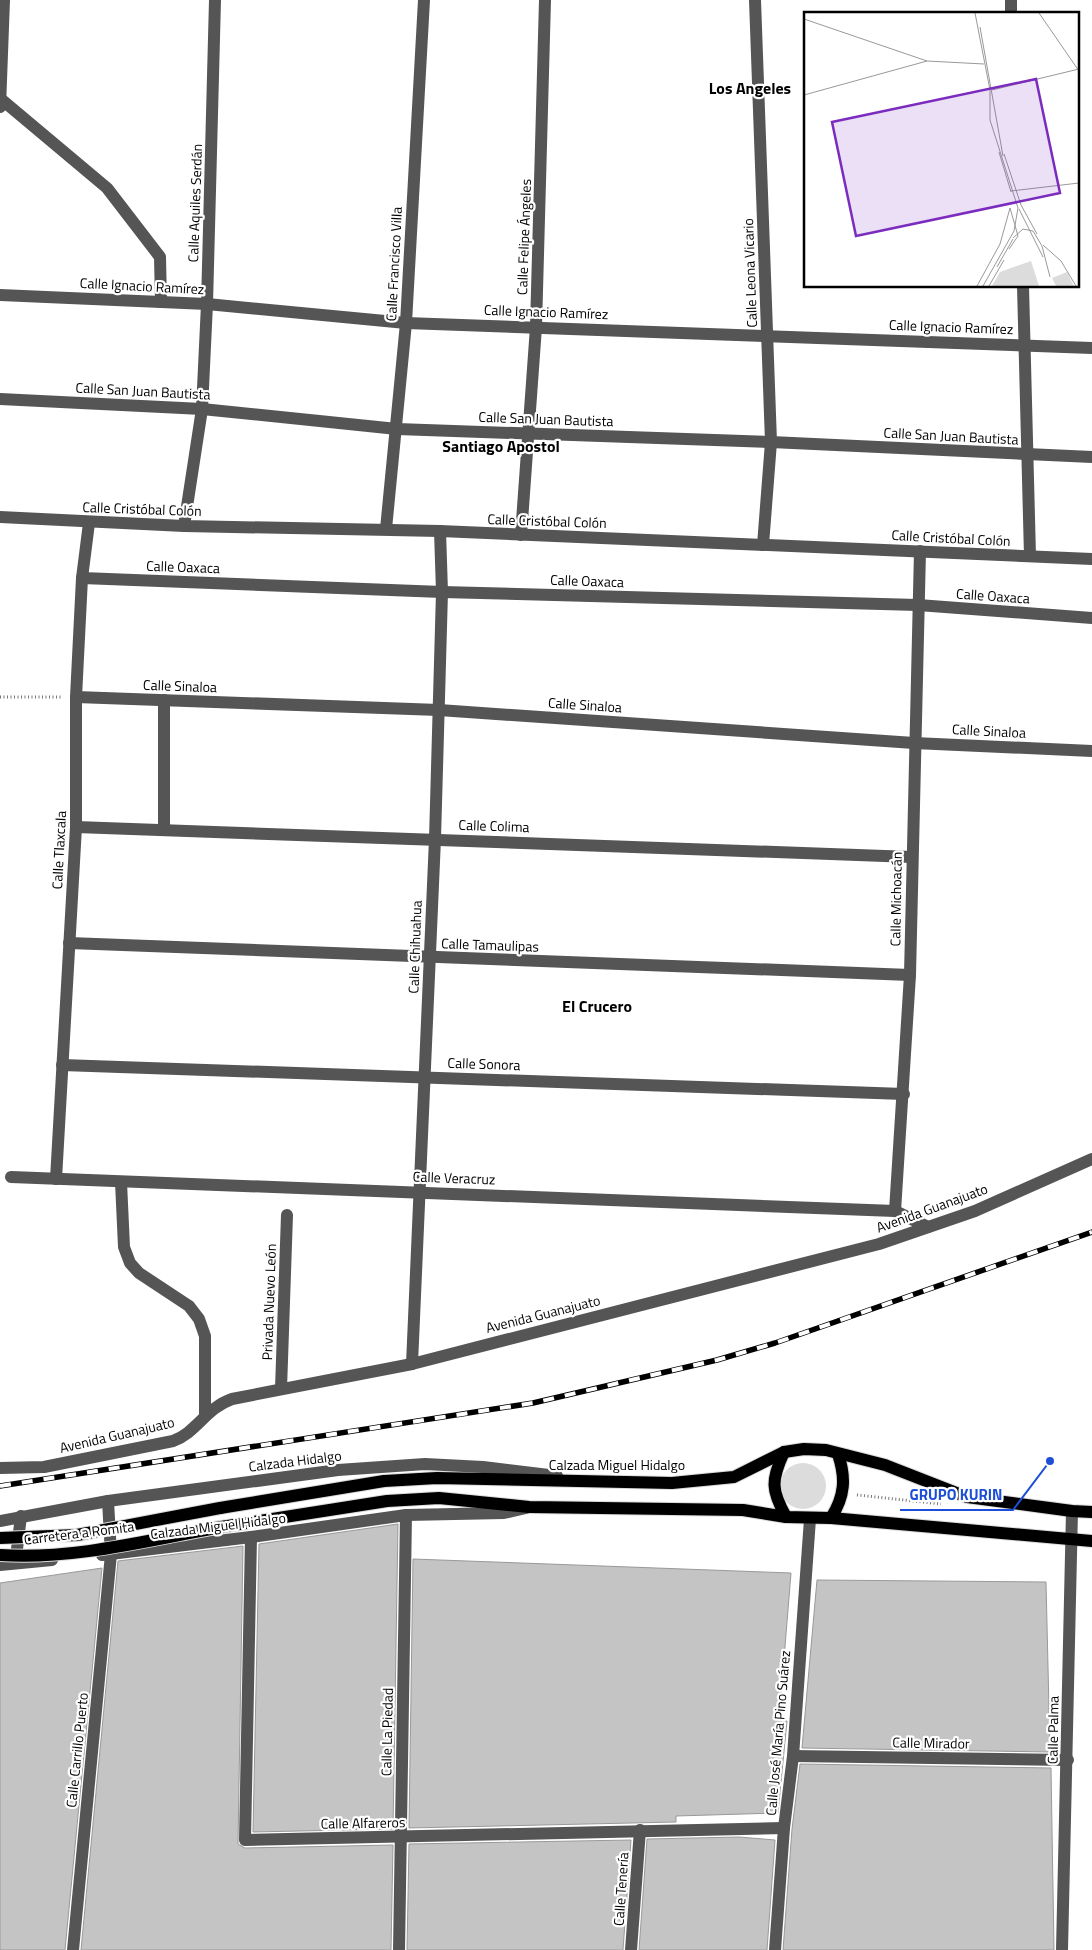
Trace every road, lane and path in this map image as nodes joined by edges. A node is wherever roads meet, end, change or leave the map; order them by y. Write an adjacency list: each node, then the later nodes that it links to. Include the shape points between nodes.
1 (4, 0): 6 (street)
2 (215, 0): 10 (street, Calle Aquiles Serdán)
3 (424, 0): 11 (street, Calle Francisco Villa)
4 (545, 0): 12 (street, Calle Felipe Ángeles)
5 (754, 0): 13 (street, Calle Leona Vicario)
6 (0, 104): 9 (street, via 107,188 160,257)
7 (1023, 288): 14 (street)
8 (0, 295): 9 (street, Calle Ignacio Ramírez)
9 (161, 302): 10 (street, Calle Ignacio Ramírez)
10 (207, 304): 11 (street, Calle Ignacio Ramírez); 17 (street, Calle Aquiles Serdán)
11 (406, 323): 12 (street, Calle Ignacio Ramírez); 18 (street, Calle Francisco Villa)
12 (536, 326): 13 (street, Calle Ignacio Ramírez); 19 (street, Calle Felipe Ángeles)
13 (767, 335): 14 (street, Calle Ignacio Ramírez); 20 (street, Calle Leona Vicario)
14 (1026, 346): 15 (street, Calle Ignacio Ramírez); 21 (street)
15 (1092, 348)
16 (0, 399): 17 (street, Calle San Juan Bautista)
17 (202, 409): 18 (street, Calle San Juan Bautista); 25 (street, Calle Aquiles Serdán)
18 (397, 429): 19 (street, Calle San Juan Bautista); 26 (street, Calle Francisco Villa)
19 (527, 433): 20 (street, Calle San Juan Bautista); 28 (street, Calle Felipe Ángeles)
20 (771, 442): 21 (street, Calle San Juan Bautista); 29 (street, Calle Leona Vicario)
21 (1027, 454): 22 (street, Calle San Juan Bautista); 31 (street)
22 (1092, 457)
23 (0, 518): 24 (street, Calle Cristóbal Colón)
24 (89, 523): 25 (street, Calle Cristóbal Colón); 33 (street, Calle Tlaxcala)
25 (184, 526): 26 (street, Calle Cristóbal Colón)
26 (386, 529): 27 (street, Calle Cristóbal Colón)
27 (440, 531): 28 (street, Calle Cristóbal Colón); 34 (street, Calle Chihuahua)
28 (521, 535): 29 (street, Calle Cristóbal Colón)
29 (763, 545): 30 (street, Calle Cristóbal Colón)
30 (920, 551): 31 (street, Calle Cristóbal Colón); 35 (street, Calle Michoacán)
31 (1030, 556): 32 (street, Calle Cristóbal Colón)
32 (1092, 559)
33 (82, 578): 34 (street, Calle Oaxaca); 38 (street, Calle Tlaxcala)
34 (442, 592): 35 (street, Calle Oaxaca); 40 (street, Calle Chihuahua)
35 (918, 606): 36 (street, Calle Oaxaca); 41 (street, Calle Michoacán)
36 (1092, 618)
37 (0, 697): 38 (path)
38 (76, 697): 39 (street, Calle Sinaloa); 43 (street, Calle Tlaxcala)
39 (164, 700): 40 (street, Calle Sinaloa); 44 (street)
40 (439, 710): 41 (street, Calle Sinaloa); 45 (street, Calle Chihuahua)
41 (914, 743): 42 (street, Calle Sinaloa); 46 (street, Calle Michoacán)
42 (1092, 751)
43 (76, 827): 44 (street, Calle Colima); 47 (street, Calle Tlaxcala)
44 (164, 830): 45 (street, Calle Colima)
45 (435, 839): 46 (street, Calle Colima); 48 (street, Calle Chihuahua)
46 (912, 857): 49 (street, Calle Michoacán)
47 (69, 943): 48 (street, Calle Tamaulipas); 50 (street, Calle Tlaxcala)
48 (430, 958): 49 (street, Calle Tamaulipas); 51 (street, Calle Chihuahua)
49 (910, 975): 52 (street, Calle Michoacán)
50 (62, 1065): 51 (street, Calle Sonora); 55 (street, Calle Tlaxcala)
51 (426, 1076): 52 (street, Calle Sonora); 57 (street, Calle Chihuahua)
52 (904, 1094): 58 (street, Calle Michoacán)
53 (1092, 1159): 60 (street, Avenida Guanajuato, via 975,1211)
54 (11, 1177): 55 (street, Calle Veracruz)
55 (56, 1179): 56 (street, Calle Veracruz)
56 (121, 1182): 57 (street, Calle Veracruz); 63 (street, via 124,1247 130,1263 139,1273 189,1306 199,1319 205,1336)
57 (418, 1192): 58 (street, Calle Veracruz); 61 (street, Calle Chihuahua)
58 (895, 1211): 60 (street)
59 (287, 1215): 62 (street, Privada Nuevo León)
60 (928, 1227): 61 (street, Avenida Guanajuato, via 879,1244)
61 (412, 1364): 62 (street, Avenida Guanajuato)
62 (281, 1390): 63 (street, Avenida Guanajuato, via 227,1401)
63 (205, 1415): 66 (street, Avenida Guanajuato, via 181,1438 173,1441 44,1467)
64 (784, 1452): 65 (main road, Calzada Miguel Hidalgo, via 804,1449); 67 (main road, Calzada Miguel Hidalgo, via 734,1477 672,1483); 75 (main road, via 776,1468 773,1486)
65 (838, 1454): 71 (main road, Calzada Miguel Hidalgo, via 885,1465 967,1497); 76 (main road, via 844,1487 840,1504)
66 (0, 1468)
67 (597, 1481): 68 (street, Calzada Hidalgo, via 483,1467 425,1464 338,1470); 70 (main road, Calzada Miguel Hidalgo, via 438,1478 384,1481)
68 (108, 1501): 73 (street, Calzada Hidalgo); 84 (street, Calle Carrillo Puerto)
69 (529, 1507): 74 (street, Calzada Miguel Hidalgo, via 504,1513); 75 (main road, Calzada Miguel Hidalgo, via 743,1510); 79 (main road, Calzada Miguel Hidalgo, via 430,1498 387,1501)
70 (220, 1508): 81 (main road, Carretera a Romita, bridge, via 77,1535)
71 (1072, 1511): 72 (main road, Calzada Miguel Hidalgo); 82 (street, Calle Palma)
72 (1092, 1512)
73 (21, 1516): 78 (street, Calzada Hidalgo); 86 (street, via 17,1549)
74 (406, 1516): 80 (street, Calzada Miguel Hidalgo); 92 (street, Calle La Piedad)
75 (786, 1517): 77 (main road, Calzada Miguel Hidalgo)
76 (831, 1518): 77 (main road, Calzada Miguel Hidalgo); 82 (main road, Calzada Miguel Hidalgo)
77 (810, 1519): 88 (street, Calle José María Pino Suárez)
78 (0, 1522)
79 (221, 1527): 85 (main road, Carretera a Romita, bridge, via 90,1550)
80 (251, 1537): 84 (street, Calzada Miguel Hidalgo); 92 (street, Calle Alfareros, via 245,1840)
81 (0, 1538)
82 (1072, 1541): 83 (main road, Calzada Miguel Hidalgo); 89 (street, Calle Palma)
83 (1092, 1541)
84 (111, 1554): 86 (street, Calzada Miguel Hidalgo); 93 (street, Calle Carrillo Puerto)
85 (0, 1555)
86 (19, 1563): 87 (street, Calzada Miguel Hidalgo)
87 (0, 1565)
88 (793, 1756): 89 (street, Calle Mirador); 90 (street, Calle José María Pino Suárez)
89 (1068, 1760): 97 (street, Calle Palma)
90 (784, 1828): 91 (street, Calle Alfareros); 96 (street, Calle José María Pino Suárez)
91 (640, 1830): 92 (street, Calle Alfareros); 95 (street, Calle Tenería)
92 (400, 1838): 94 (street, Calle La Piedad)
93 (73, 1950)
94 (399, 1950)
95 (631, 1950)
96 (775, 1950)
97 (1062, 1950)

